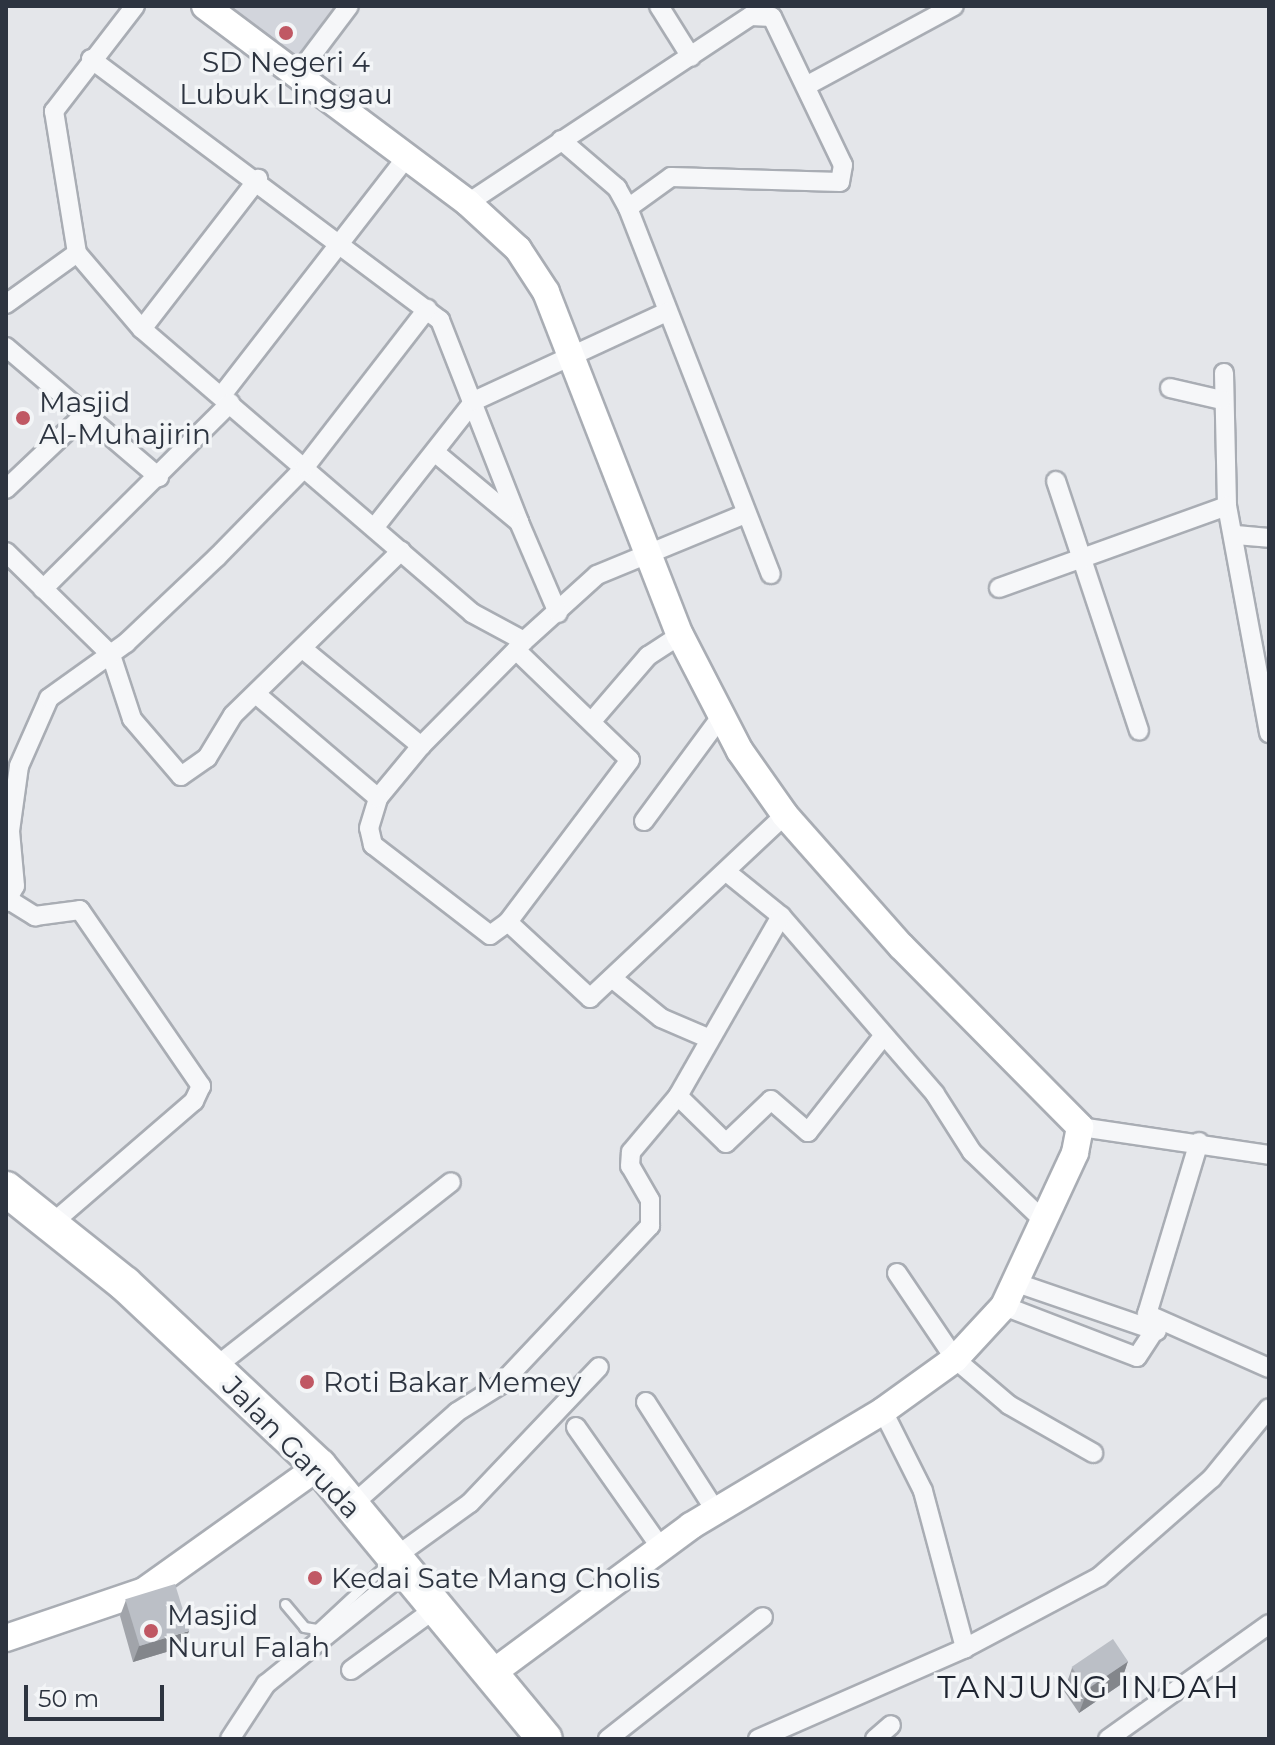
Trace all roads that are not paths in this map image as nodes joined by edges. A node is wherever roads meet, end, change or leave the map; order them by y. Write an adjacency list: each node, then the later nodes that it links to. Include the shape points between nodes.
1 (135, 6): 7 (street)
2 (205, 6): 8 (street)
3 (349, 6): 8 (street)
4 (659, 6): 6 (street)
5 (954, 6): 9 (street)
6 (691, 57): 9 (street, via 751,16 765,15); 10 (street)
7 (91, 59): 12 (street); 16 (street, via 59,98 53,120)
8 (297, 75): 11 (street)
9 (806, 86): 14 (street, via 843,165 840,182 671,177)
10 (561, 140): 13 (street); 14 (street)
11 (406, 158): 13 (street); 15 (street)
12 (258, 179): 15 (street); 20 (street)
13 (468, 203): 22 (street, via 537,274)
14 (628, 208): 19 (street)
15 (341, 242): 18 (street); 25 (street)
16 (77, 253): 17 (street); 20 (street)
17 (6, 304)
18 (427, 309): 27 (street, via 444,325); 30 (street)
19 (667, 312): 22 (street); 35 (street)
20 (142, 329): 25 (street)
21 (6, 347): 28 (street)
22 (569, 356): 27 (street); 42 (street)
23 (1224, 373): 26 (street)
24 (1170, 388): 26 (street)
25 (226, 399): 30 (street); 31 (street)
26 (1222, 400): 34 (street)
27 (474, 401): 29 (street); 36 (street)
28 (84, 415): 31 (street); 33 (street)
29 (437, 454): 36 (street); 37 (street)
30 (305, 467): 37 (street); 51 (street)
31 (159, 477): 46 (street)
32 (1056, 481): 43 (street)
33 (6, 489)
34 (1227, 506): 38 (street); 43 (street)
35 (745, 514): 42 (street); 44 (street)
36 (519, 522): 47 (street)
37 (374, 528): 40 (street)
38 (1236, 535): 39 (street); 56 (street)
39 (1269, 538)
40 (401, 551): 49 (street); 50 (street)
41 (6, 552): 46 (street)
42 (647, 553): 47 (street, via 589,580); 48 (street)
43 (1085, 558): 45 (street); 55 (street)
44 (771, 574)
45 (999, 588)
46 (43, 589): 51 (street)
47 (558, 613): 49 (street)
48 (680, 635): 53 (street); 54 (street, via 648,656)
49 (520, 646): 54 (street); 57 (street)
50 (303, 649): 52 (street); 57 (street)
51 (111, 655): 52 (street, via 132,719 181,776 207,758); 62 (street, via 49,698 29,732 10,831)
52 (256, 694): 58 (street)
53 (720, 718): 59 (street); 60 (street)
54 (592, 721): 64 (street, via 630,764)
55 (1139, 731)
56 (1269, 733)
57 (421, 746): 58 (street)
58 (378, 798): 64 (street, via 369,828 373,845 481,932 490,935)
59 (785, 815): 61 (street); 69 (street, via 997,1050)
60 (644, 821)
61 (729, 874): 63 (street); 65 (street, via 700,902 675,913)
62 (8, 901): 75 (street, via 35,916 80,910 201,1086 194,1101)
63 (781, 916): 66 (street); 67 (street)
64 (508, 922): 65 (street, via 585,997)
65 (612, 978): 67 (street, via 661,1018)
66 (884, 1035): 68 (street, via 808,1132 771,1100 726,1143); 74 (street, via 935,1094 972,1152)
67 (710, 1039): 68 (street)
68 (678, 1096): 89 (street, via 629,1159 650,1200 650,1226 500,1385 457,1412)
69 (1080, 1127): 70 (street); 74 (street, via 1075,1153)
70 (1199, 1142): 71 (street); 78 (street, via 1183,1213 1146,1309)
71 (1269, 1155)
72 (451, 1182): 81 (street)
73 (6, 1189): 75 (highway, Jalan Garuda)
74 (1041, 1218): 77 (street)
75 (49, 1226): 81 (highway, Jalan Garuda, via 125,1284)
76 (897, 1273): 79 (street)
77 (1009, 1294): 78 (street); 78 (street, via 1137,1357); 79 (street)
78 (1158, 1326): 82 (street)
79 (955, 1359): 84 (street); 87 (street, via 1009,1405)
80 (599, 1367): 92 (street, via 470,1503)
81 (214, 1368): 88 (highway, Jalan Garuda)
82 (1269, 1368)
83 (646, 1402): 90 (street)
84 (883, 1411): 90 (street); 98 (street, via 923,1491)
85 (1267, 1414): 98 (street, via 1212,1478 1132,1551 1033,1616)
86 (576, 1427): 91 (street)
87 (1093, 1453)
88 (319, 1466): 89 (highway, Jalan Garuda); 97 (street, via 144,1591)
89 (352, 1505): 92 (highway, Jalan Garuda)
90 (715, 1510): 91 (street)
91 (661, 1548): 100 (street)
92 (400, 1564): 93 (lane, via 317,1629 304,1627); 94 (highway, Jalan Garuda); 102 (street, via 266,1684)
93 (285, 1604)
94 (436, 1608): 99 (street); 100 (highway, Jalan Garuda)
95 (763, 1617): 104 (street)
96 (1269, 1624): 107 (street)
97 (6, 1638)
98 (965, 1648): 105 (street)
99 (351, 1670)
100 (491, 1674): 103 (highway, Jalan Garuda)
101 (891, 1725): 106 (street)
102 (230, 1739)
103 (545, 1739)
104 (608, 1739)
105 (758, 1739)
106 (875, 1739)
107 (1108, 1739)

